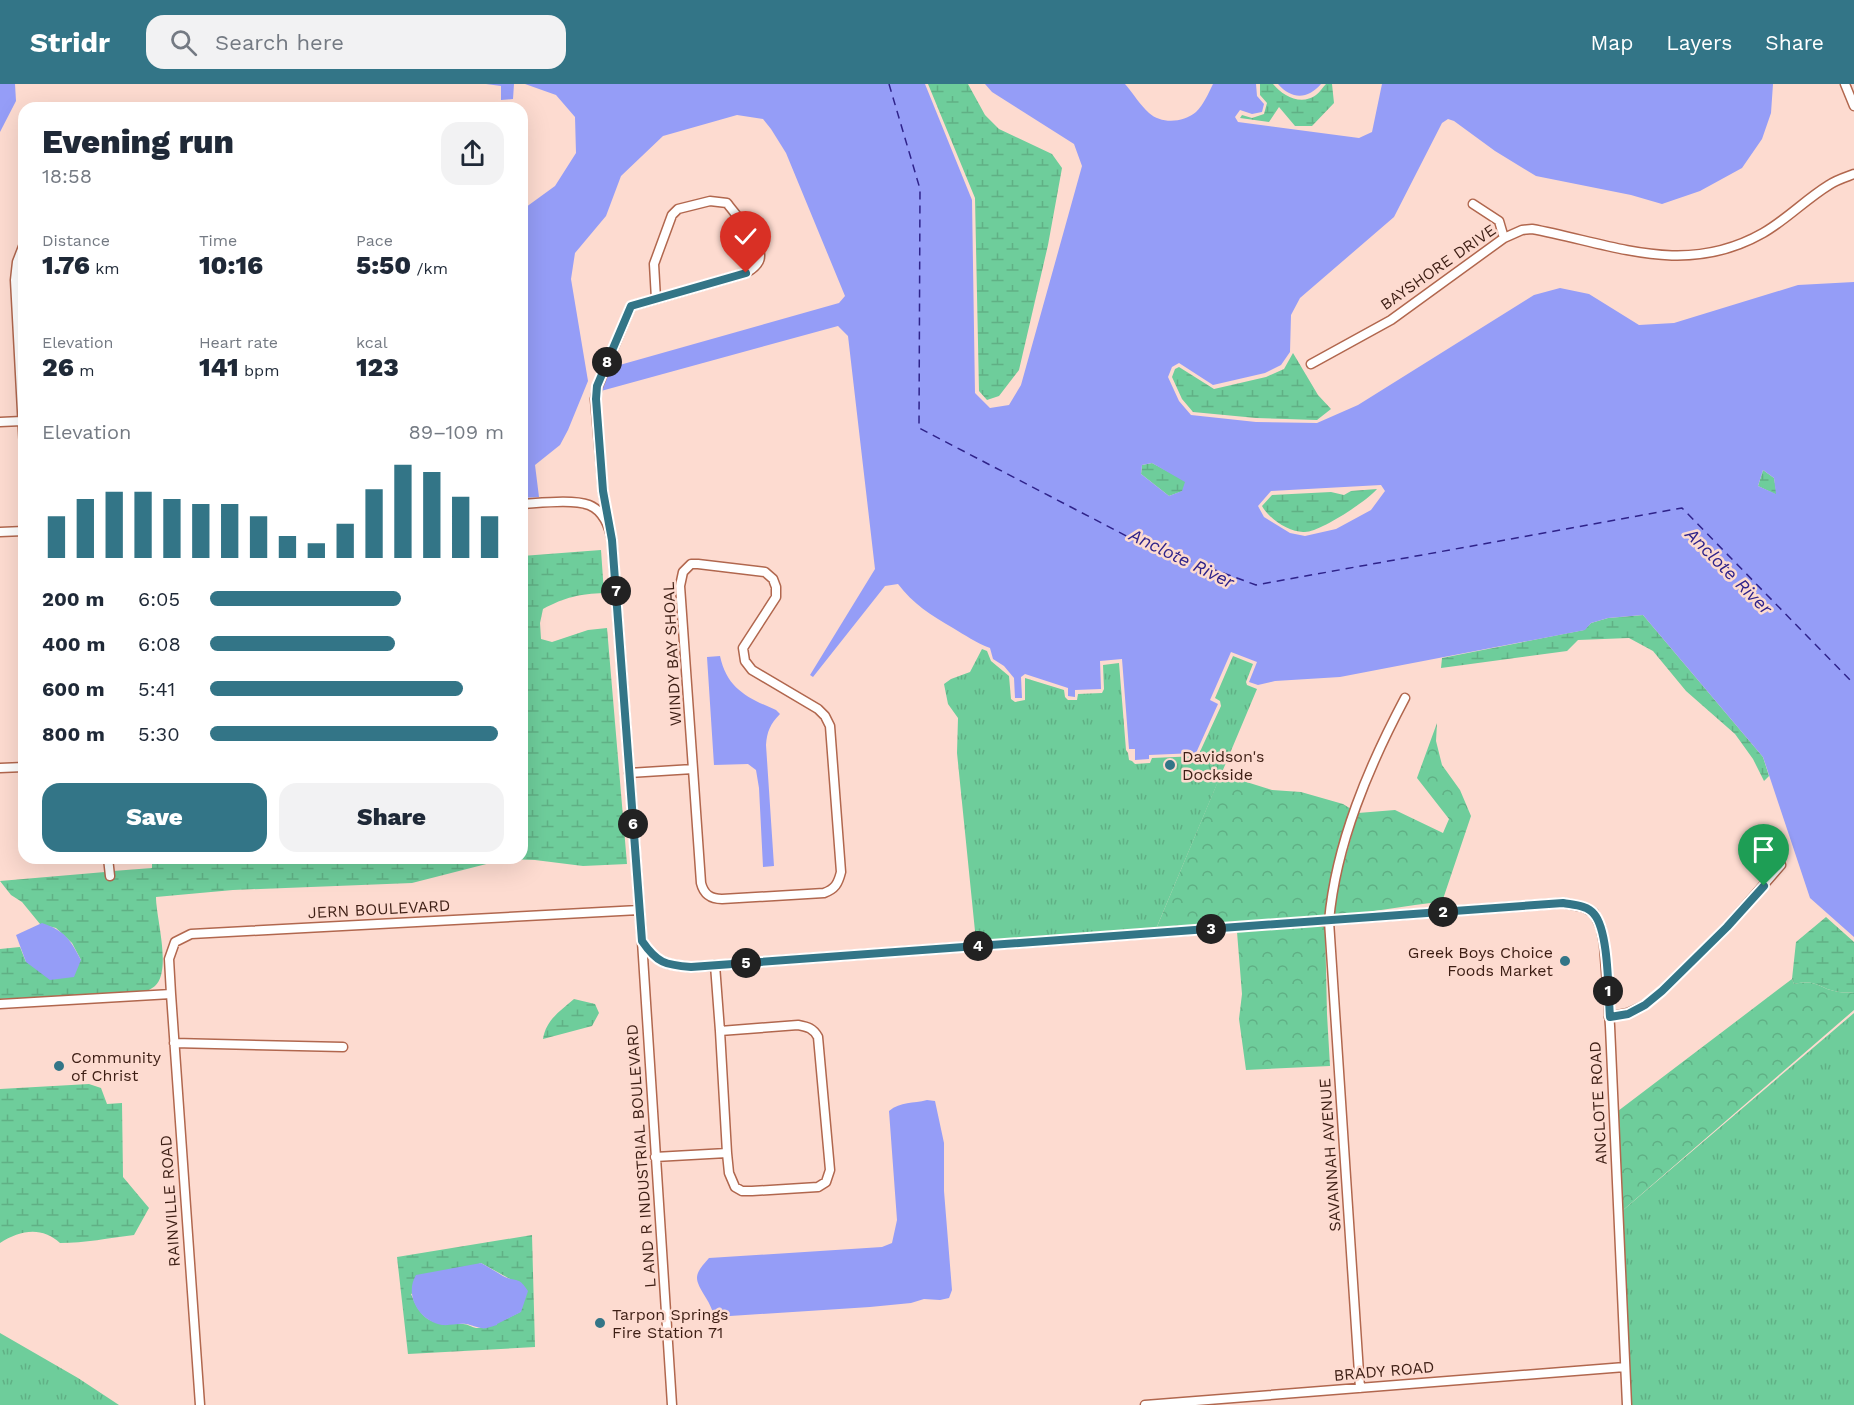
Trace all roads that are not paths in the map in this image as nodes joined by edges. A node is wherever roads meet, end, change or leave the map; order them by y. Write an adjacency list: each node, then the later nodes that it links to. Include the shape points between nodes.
1 (1845, 84): 2 (street)
2 (1854, 106)
3 (1854, 174): 5 (street, BAYSHORE DRIVE, via 1831,183 1766,232 1709,254 1668,256 1532,229)
4 (1473, 204): 5 (street, via 1499,221)
5 (1504, 238): 9 (street, BAYSHORE DRIVE, via 1391,320)
6 (18, 259): 8 (street)
7 (656, 299): 7 (street, via 746,273 756,266 760,257 757,244 727,204 710,201 678,209 672,215 654,264); 13 (street, via 631,306 597,386)
8 (18, 340)
9 (1311, 364)
10 (18, 421): 11 (street)
11 (0, 422)
12 (528, 504): 13 (street, via 590,505)
13 (608, 524): 20 (street)
14 (18, 531): 15 (street)
15 (0, 532)
16 (1405, 698): 25 (street, SAVANNAH AVENUE, via 1353,814 1331,894)
17 (18, 767): 18 (street)
18 (0, 768)
19 (693, 769): 19 (street, WINDY BAY SHOAL, via 701,883 710,897 833,890 841,872 830,726 813,706 752,670 743,653 776,597 773,579 765,573 691,564 681,578); 20 (street)
20 (629, 773): 24 (street)
21 (109, 864): 23 (street)
22 (1781, 865): 30 (street, via 1727,927 1662,991 1628,1014)
23 (110, 876)
24 (639, 910): 26 (street); 28 (street, JERN BOULEVARD, via 191,934 175,942 169,959)
25 (1329, 921): 27 (street, ANCLOTE ROAD); 30 (street, ANCLOTE ROAD, via 1563,903 1583,907 1594,914 1605,944); 37 (street, SAVANNAH AVENUE)
26 (642, 941): 27 (street, ANCLOTE ROAD, via 658,961 670,966); 35 (street, L AND R INDUSTRIAL BOULEVARD)
27 (715, 965): 31 (street)
28 (171, 994): 29 (street); 32 (street, RAINVILLE ROAD)
29 (0, 1004)
30 (1610, 1017): 36 (street, ANCLOTE ROAD)
31 (720, 1030): 34 (street); 34 (street, via 798,1025 814,1030 820,1046 830,1170 826,1182 818,1187 742,1191 732,1182)
32 (174, 1043): 33 (street); 38 (street, RAINVILLE ROAD)
33 (343, 1047)
34 (727, 1153): 35 (street)
35 (655, 1157): 39 (street, L AND R INDUSTRIAL BOULEVARD)
36 (1625, 1367): 37 (street, BRADY ROAD); 41 (street, ANCLOTE ROAD)
37 (1360, 1388): 40 (street, BRADY ROAD)
38 (200, 1405)
39 (672, 1405)
40 (1146, 1405)
41 (1627, 1405)

